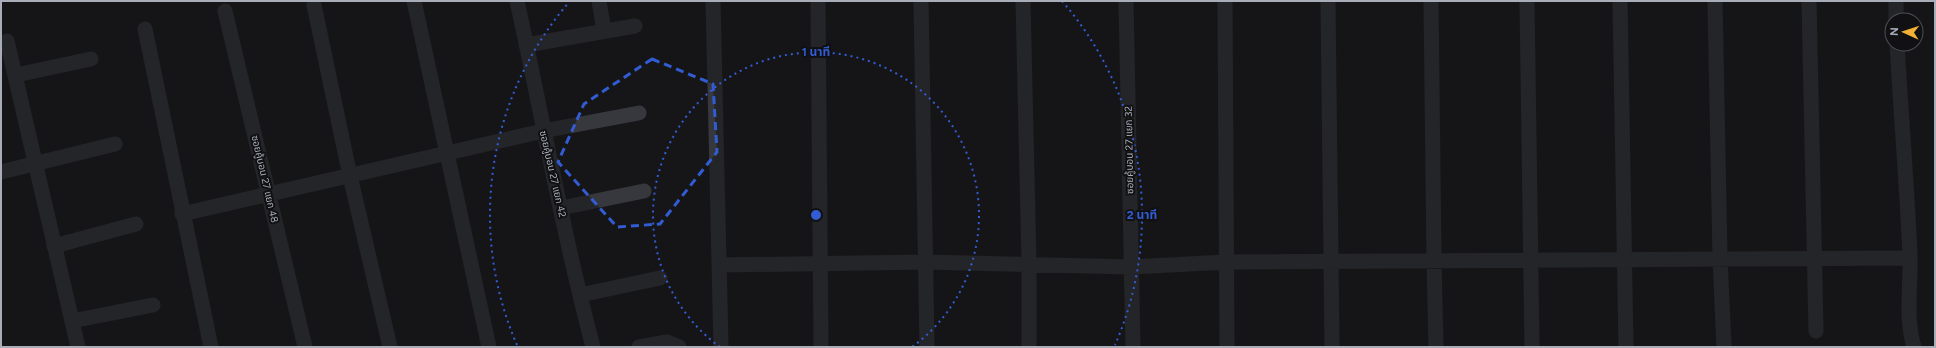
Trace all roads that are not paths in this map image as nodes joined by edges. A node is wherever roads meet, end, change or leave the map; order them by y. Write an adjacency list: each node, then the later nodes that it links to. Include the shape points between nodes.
1 (414, 1): 31 (street)
2 (517, 1): 24 (street, ซอยคู้บอน 27 แยก 42)
3 (599, 1): 22 (street)
4 (713, 1): 52 (street)
5 (818, 1): 49 (street)
6 (921, 1): 47 (street)
7 (1023, 1): 50 (street)
8 (1126, 1): 53 (street, ซอยคู้บอน 27 แยก 32)
9 (1225, 1): 48 (street)
10 (1328, 1): 51 (street)
11 (1431, 1): 45 (street)
12 (1527, 1): 46 (street)
13 (1620, 1): 41 (street)
14 (1715, 1): 42 (street)
15 (1809, 1): 43 (street)
16 (1896, 1): 19 (street)
17 (314, 5): 34 (street)
18 (225, 11): 36 (street, ซอยคู้บอน 27 แยก 48)
19 (1896, 12)
20 (635, 26): 22 (street)
21 (145, 29): 38 (street)
22 (604, 31): 24 (street)
23 (7, 41): 27 (street)
24 (526, 45): 29 (street, ซอยคู้บอน 27 แยก 42)
25 (1897, 52): 44 (street)
26 (91, 59): 27 (street)
27 (16, 75): 32 (street)
28 (639, 113): 29 (street)
29 (543, 131): 31 (street); 37 (street, ซอยคู้บอน 27 แยก 42)
30 (115, 144): 32 (street)
31 (447, 153): 34 (street); 64 (street)
32 (35, 164): 33 (street); 40 (street)
33 (1, 172)
34 (350, 176): 36 (street); 63 (street)
35 (644, 191): 37 (street)
36 (268, 194): 38 (street); 62 (street, ซอยคู้บอน 27 แยก 48)
37 (561, 208): 55 (street, ซอยคู้บอน 27 แยก 42)
38 (182, 214): 61 (street)
39 (136, 224): 40 (street)
40 (54, 246): 57 (street)
41 (1625, 258): 42 (street); 46 (street); 76 (street)
42 (1720, 258): 43 (street); 77 (street)
43 (1815, 258): 44 (street); 58 (street)
44 (1910, 258): 78 (street, via 1909,312)
45 (1434, 260): 46 (street); 51 (street); 74 (street)
46 (1530, 260): 75 (street)
47 (926, 262): 49 (street); 50 (street); 69 (street)
48 (1226, 262): 51 (street); 53 (street); 72 (street)
49 (820, 263): 52 (street); 68 (street)
50 (1029, 263): 53 (street); 70 (street)
51 (1330, 263): 73 (street)
52 (719, 265): 67 (street)
53 (1132, 267): 71 (street, ซอยคู้บอน 27 แยก 32)
54 (660, 278): 55 (street)
55 (580, 296): 65 (street, ซอยคู้บอน 27 แยก 42)
56 (153, 305): 57 (street)
57 (72, 321): 60 (street)
58 (1816, 331)
59 (671, 345): 66 (street)
60 (78, 347)
61 (211, 347)
62 (305, 347)
63 (390, 347)
64 (489, 347)
65 (593, 347)
66 (640, 347)
67 (721, 347)
68 (821, 347)
69 (927, 347)
70 (1029, 347)
71 (1133, 347)
72 (1227, 347)
73 (1332, 347)
74 (1436, 347)
75 (1532, 347)
76 (1626, 347)
77 (1724, 347)
78 (1914, 347)

